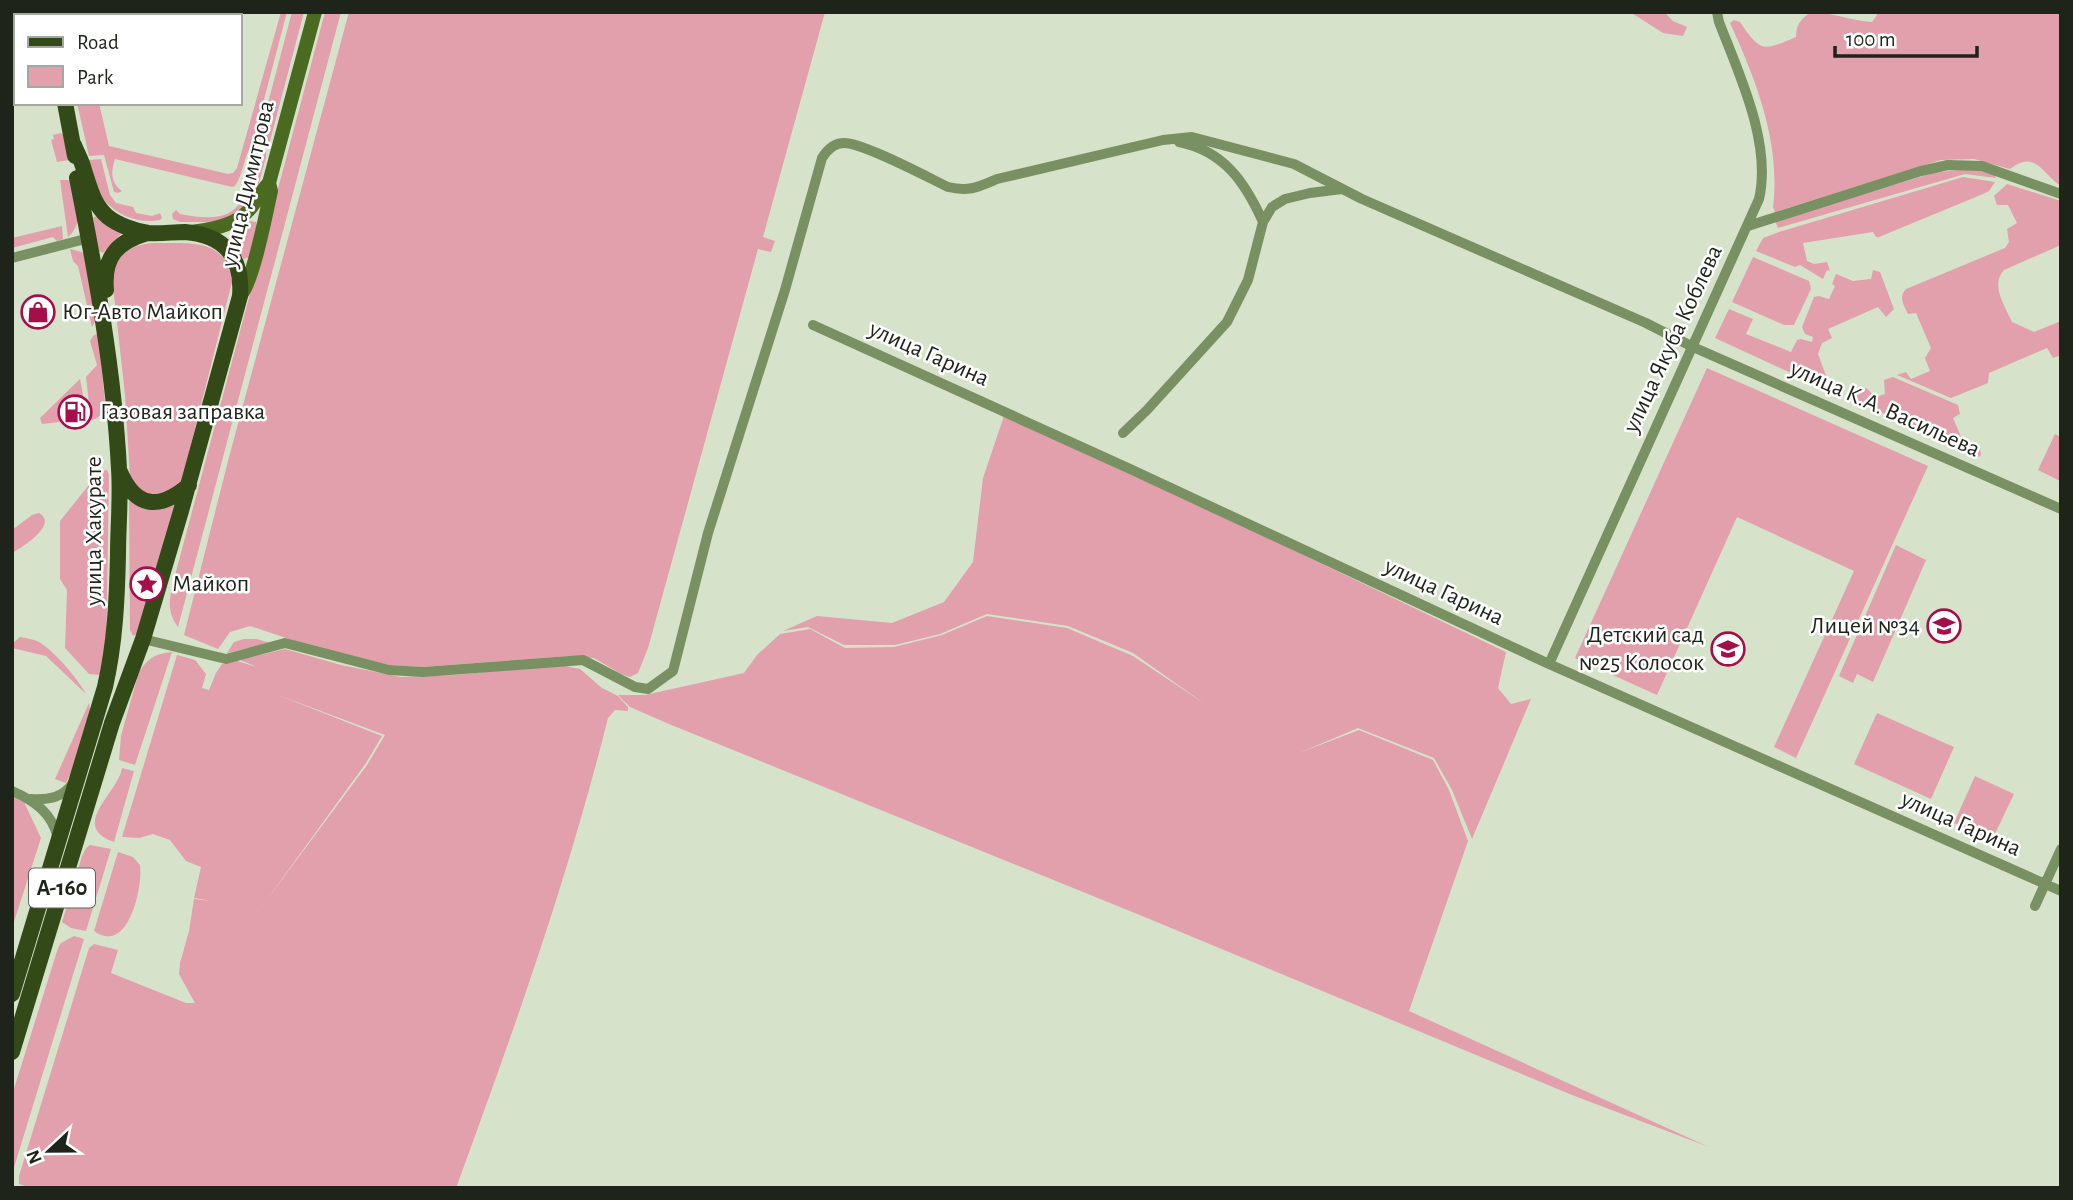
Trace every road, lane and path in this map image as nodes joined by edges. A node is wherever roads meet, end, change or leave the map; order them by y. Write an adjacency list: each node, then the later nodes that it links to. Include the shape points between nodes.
1 (315, 12): 7 (main road, улица Димитрова)
2 (1710, 12): 3 (street, улица Якуба Коблева)
3 (1718, 17): 11 (street, улица Якуба Коблева, via 1747,96 1761,154 1762,184)
4 (65, 105): 6 (main road, улица Хакурате)
5 (1162, 141): 8 (street, улица К.А. Васильева, via 1192,137 1241,149 1294,164); 10 (street, via 1197,146 1218,157 1237,176); 24 (street, via 962,191 847,143 827,150 708,533 673,671 648,689 583,660 423,673 389,670 285,643 226,659)
6 (74, 145): 13 (main road, via 94,201 116,221); 14 (main road, улица Хакурате)
7 (269, 183): 12 (main road, via 239,219); 16 (main road, улица Димитрова, via 261,234 246,290)
8 (1343, 189): 10 (street, via 1285,200 1272,207); 19 (street, улица К.А. Васильева)
9 (2061, 194): 11 (street, via 1982,166 1948,165)
10 (1262, 222): 20 (street, via 1248,280 1227,322)
11 (1748, 226): 19 (street, улица Якуба Коблева)
12 (188, 232): 13 (main road); 16 (main road, via 214,240 232,253 241,281)
13 (148, 233): 17 (main road, via 123,244 108,263)
14 (89, 238): 15 (street); 17 (main road, улица Хакурате)
15 (12, 258)
16 (240, 296): 22 (main road, улица Димитрова)
17 (102, 320): 21 (main road, улица Хакурате)
18 (813, 325): 25 (street, улица Гарина)
19 (1693, 346): 23 (street, улица К.А. Васильева); 25 (street, улица Якуба Коблева)
20 (1123, 433)
21 (119, 471): 22 (main road, via 132,493 151,503 168,500); 26 (main road, улица Хакурате, via 116,625 112,658)
22 (189, 485): 24 (main road, улица Димитрова)
23 (2061, 509)
24 (143, 639): 35 (main road, улица Димитрова / А-160, via 112,723)
25 (1549, 664): 31 (street, улица Гарина)
26 (85, 753): 28 (street, via 68,789 47,799); 29 (main road, улица Хакурате / А-160)
27 (12, 791): 28 (street)
28 (31, 799): 29 (street, via 51,820)
29 (59, 841): 34 (main road, А-160)
30 (2061, 849): 31 (street)
31 (2045, 884): 32 (street, улица Гарина); 33 (street)
32 (2061, 891)
33 (2035, 906)
34 (12, 994)
35 (12, 1052)

